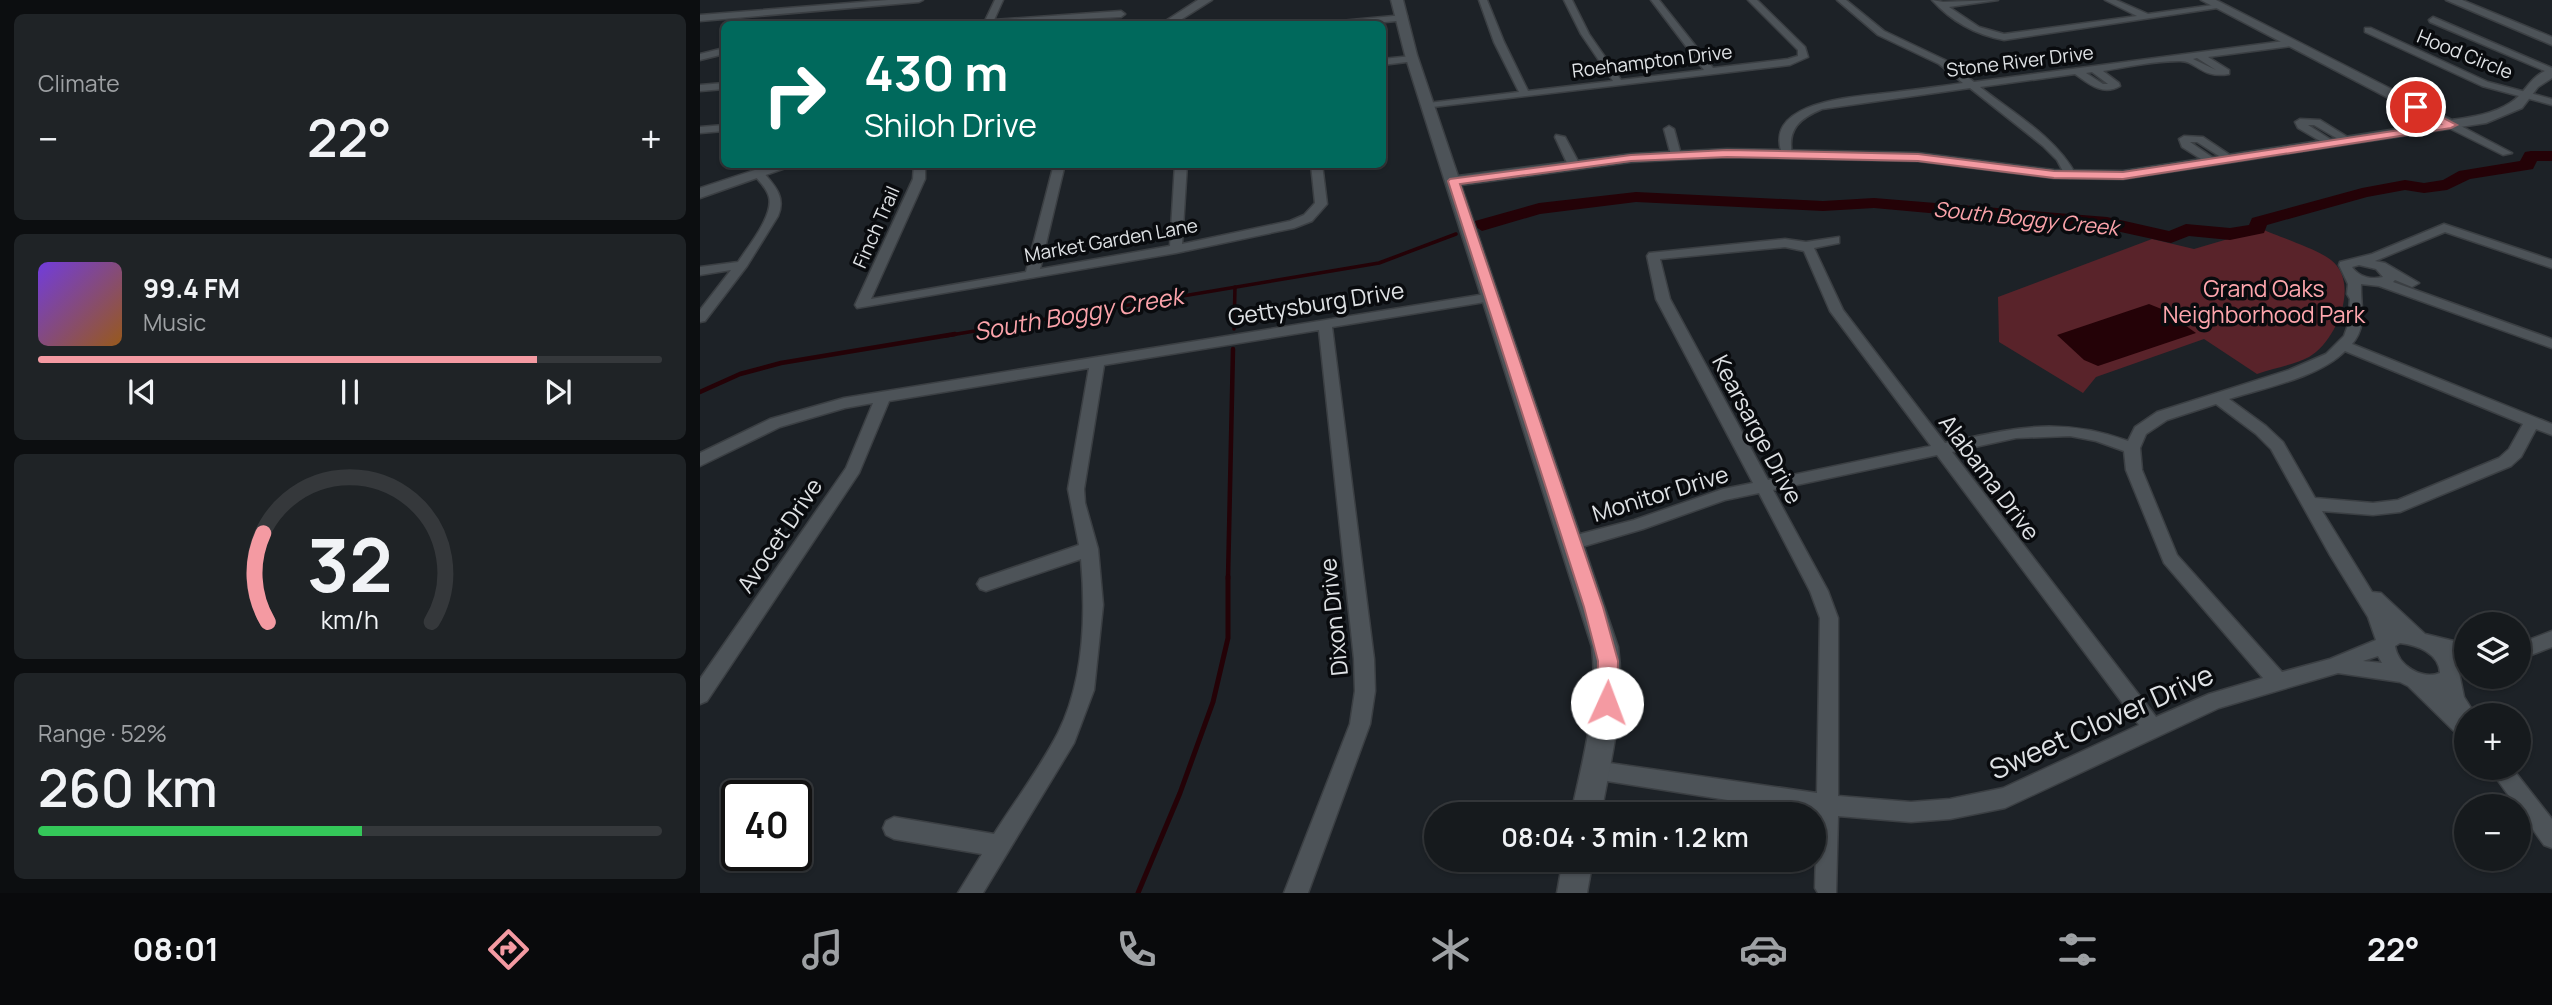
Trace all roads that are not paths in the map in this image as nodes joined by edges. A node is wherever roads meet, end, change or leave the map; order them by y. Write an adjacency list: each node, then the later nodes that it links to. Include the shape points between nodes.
1 (919, 0): 19 (street)
2 (999, 0): 22 (street)
3 (1206, 0): 24 (street)
4 (1219, 0): 25 (street)
5 (1397, 0): 20 (street)
6 (1483, 0): 44 (street)
7 (1568, 0): 40 (street)
8 (1656, 0): 39 (street)
9 (1752, 0): 39 (street, Roehampton Drive, via 1802,49 1803,57)
10 (1841, 0): 41 (street, via 1881,33 1942,62)
11 (1994, 0): 15 (street)
12 (2109, 0): 18 (street)
13 (2207, 0): 16 (street)
14 (2452, 0): 28 (street)
15 (1939, 3): 18 (street, via 1978,30 2004,37)
16 (2220, 7): 18 (street); 29 (street)
17 (1121, 14): 23 (street)
18 (2147, 17)
19 (700, 18)
20 (1404, 18): 26 (street); 34 (street)
21 (2433, 20): 38 (street)
22 (989, 21)
23 (1028, 21)
24 (1172, 21)
25 (1186, 21)
26 (1372, 21)
27 (2368, 30): 45 (street, Hood Circle, via 2475,80)
28 (2552, 41)
29 (2291, 43): 31 (street, Stone River Drive); 48 (street)
30 (721, 52): 32 (street)
31 (2200, 56): 33 (street, Stone River Drive); 33 (street, via 2225,72 2212,73)
32 (700, 58)
33 (2185, 58): 36 (street, Stone River Drive)
34 (1412, 59): 35 (street); 47 (street)
35 (1386, 62)
36 (2094, 69): 37 (street, Stone River Drive); 37 (street, via 2115,86 2098,85)
37 (2076, 71): 41 (street, Stone River Drive)
38 (2552, 71): 45 (street)
39 (1711, 72): 40 (street, Roehampton Drive)
40 (1619, 83): 44 (street, Roehampton Drive)
41 (1971, 85): 56 (street, Stone River Drive, via 1808,110 1786,129); 66 (street, via 2047,144)
42 (721, 86): 43 (street)
43 (700, 88)
44 (1525, 94): 47 (street, Roehampton Drive)
45 (2525, 96): 46 (street, Hood Circle); 48 (street, via 2498,115)
46 (2552, 102)
47 (1428, 106): 67 (street)
48 (2451, 125): 53 (street); 55 (street)
49 (721, 128): 51 (street)
50 (1669, 129): 57 (street)
51 (700, 130)
52 (1560, 137): 60 (street)
53 (2349, 141): 54 (street); 54 (street, via 2316,122 2300,122)
54 (2331, 143): 58 (street)
55 (2507, 153)
56 (1787, 154): 57 (street); 66 (street, via 1918,157)
57 (1676, 155): 60 (street)
58 (2231, 159): 59 (street); 59 (street, via 2199,139 2183,141)
59 (2213, 162): 66 (street, via 2123,176)
60 (1574, 165): 67 (street)
61 (920, 168): 83 (street, Finch Trail, via 919,179)
62 (1059, 168): 78 (street)
63 (1181, 168): 72 (street)
64 (1316, 168): 72 (street, Market Garden Lane, via 1321,204 1308,218 1277,229)
65 (763, 169): 68 (street); 69 (street); 76 (street, via 776,205)
66 (2070, 175)
67 (1454, 181): 81 (street)
68 (700, 186)
69 (700, 193)
70 (1835, 240): 71 (street, Kearsarge Drive)
71 (1806, 246): 95 (street, Alabama Drive, via 1837,311); 97 (street, Kearsarge Drive, via 1785,243 1654,256 1663,299)
72 (1176, 248): 78 (street, Market Garden Lane)
73 (2392, 251): 74 (street); 75 (street, via 2444,228); 80 (street)
74 (2359, 261): 79 (street, via 2345,265); 80 (street)
75 (2552, 264)
76 (740, 265): 77 (street); 84 (street)
77 (700, 271)
78 (1032, 274): 83 (street, Market Garden Lane)
79 (2351, 275): 80 (street, via 2365,281); 82 (street)
80 (2383, 277): 82 (street); 86 (street, via 2409,282); 87 (street)
81 (1492, 297): 85 (street, Gettysburg Drive); 99 (street)
82 (2357, 299): 88 (street, via 2355,325)
83 (862, 305)
84 (700, 318)
85 (1325, 324): 89 (street, Gettysburg Drive); 126 (street, Dixon Drive, via 1365,691 1360,724)
86 (2552, 335)
87 (2552, 344)
88 (2345, 346): 91 (street, via 2322,362); 92 (street)
89 (1097, 361): 90 (street, Gettysburg Drive); 100 (street, via 1076,489)
90 (883, 396): 96 (street, Gettysburg Drive, via 775,423); 113 (street, Avocet Drive, via 853,469)
91 (2218, 398): 94 (street, via 2154,420 2140,431); 98 (street, via 2270,438)
92 (2532, 422): 93 (street); 98 (street, via 2505,462 2412,503 2373,509)
93 (2552, 430)
94 (2132, 448): 95 (street, Monitor Drive, via 2084,433 2046,430); 112 (street, via 2134,470 2170,558)
95 (1940, 450): 97 (street, Monitor Drive); 115 (street, Alabama Drive)
96 (700, 460)
97 (1763, 487): 99 (street, Monitor Drive); 119 (street, Kearsarge Drive, via 1829,618)
98 (2311, 504): 102 (street)
99 (1571, 543): 116 (street, via 1608,661 1607,703)
100 (1089, 549): 101 (street); 122 (street, via 1094,605 1084,690 1067,737)
101 (986, 584)
102 (2362, 589): 104 (street); 105 (street)
103 (2552, 639): 106 (street)
104 (2386, 642): 105 (street, Sweet Clover Drive, via 2400,635); 108 (street, Sweet Clover Drive); 111 (street, via 2388,659)
105 (2425, 642): 107 (street); 109 (street)
106 (2531, 647)
107 (2454, 649)
108 (2336, 665): 111 (street, Sweet Clover Drive); 112 (street, Sweet Clover Drive)
109 (2454, 669)
110 (2454, 673): 111 (street, Sweet Clover Drive, via 2439,684)
111 (2408, 676): 114 (street)
112 (2278, 682): 115 (street, Sweet Clover Drive, via 2216,700)
113 (700, 695)
114 (2454, 718)
115 (2152, 728): 119 (street, Sweet Clover Drive, via 2005,798 1982,804 1911,812)
116 (1595, 771): 118 (street); 119 (street, Sweet Clover Drive)
117 (2508, 780): 121 (street)
118 (1589, 802)
119 (1828, 804): 124 (street, Kearsarge Drive)
120 (894, 828): 122 (street)
121 (2552, 837)
122 (1001, 846): 125 (street)
123 (1576, 872): 127 (street)
124 (1827, 888)
125 (970, 893)
126 (1296, 893)
127 (1572, 893)

